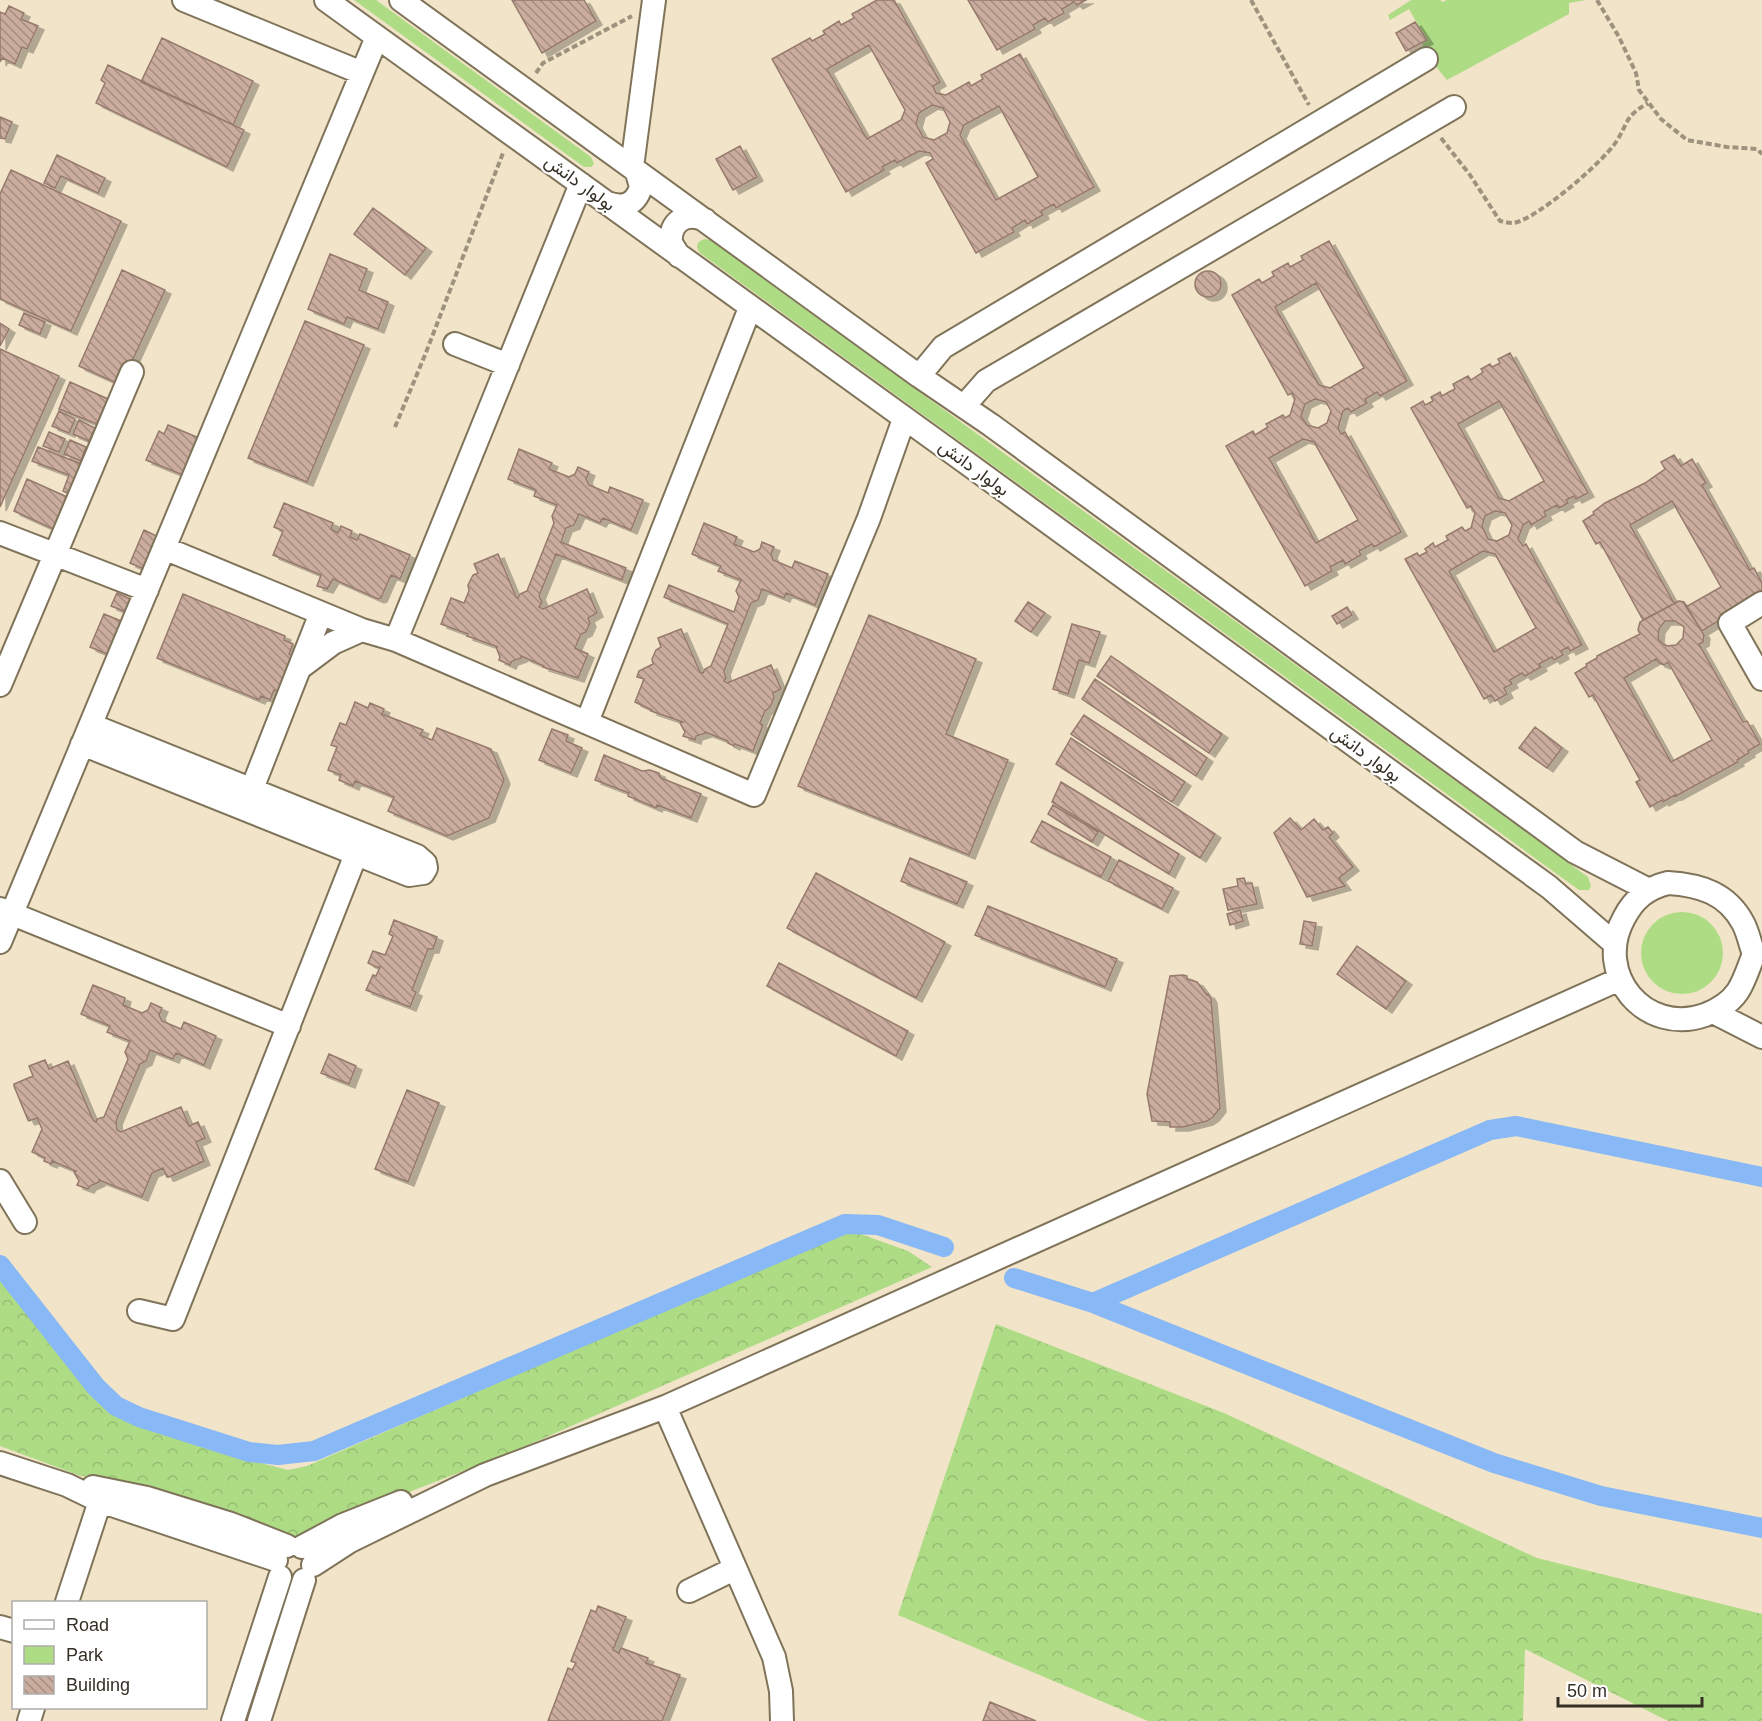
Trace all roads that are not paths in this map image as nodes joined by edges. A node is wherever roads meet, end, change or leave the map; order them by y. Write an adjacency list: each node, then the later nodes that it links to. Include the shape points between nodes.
1 (184, 0): 7 (street)
2 (326, 0): 5 (street, بولوار دانش)
3 (401, 0): 9 (street)
4 (654, 0): 9 (street)
5 (377, 37): 7 (street); 10 (street, بولوار دانش)
6 (1426, 59): 18 (street, via 943,347)
7 (362, 73): 22 (street)
8 (1454, 107): 19 (street, via 986,381)
9 (632, 167): 11 (street, via 638,173 641,187 634,201 621,207); 12 (street)
10 (581, 184): 11 (street, بولوار دانش); 16 (street)
11 (605, 202): 13 (street, بولوار دانش)
12 (705, 220): 13 (street, via 690,216 672,228 670,243); 18 (street)
13 (679, 256): 14 (street, بولوار دانش)
14 (750, 308): 20 (street, بولوار دانش); 32 (street)
15 (455, 344): 16 (street)
16 (508, 365): 28 (street)
17 (132, 372): 23 (street)
18 (919, 376): 19 (street)
19 (964, 406): 35 (street, via 1575,852)
20 (904, 419): 32 (street, via 876,520 754,795); 39 (street, بولوار دانش, via 1549,887)
21 (0, 533): 23 (street)
22 (164, 548): 24 (street); 26 (street)
23 (55, 554): 24 (street); 31 (street)
24 (147, 590): 33 (street)
25 (1762, 603): 30 (street, via 1730,623)
26 (321, 613): 27 (street); 29 (street)
27 (362, 630): 28 (street); 29 (street, via 333,643)
28 (396, 640): 32 (street)
29 (299, 668): 34 (street)
30 (1762, 679)
31 (0, 686)
32 (586, 722)
33 (86, 734): 34 (street); 36 (street)
34 (248, 799): 43 (street, via 360,844)
35 (1647, 889): 37 (street, via 1668,883 1707,889); 39 (street, via 1627,911)
36 (6, 912): 38 (street); 43 (street)
37 (1753, 922): 40 (street)
38 (0, 942)
39 (1614, 944): 41 (street)
40 (1758, 960): 42 (street, via 1737,993)
41 (1620, 979): 42 (street, via 1642,1007 1657,1015 1692,1019); 48 (street)
42 (1713, 1012): 44 (street)
43 (289, 1026): 47 (street, via 173,1319)
44 (1762, 1037)
45 (0, 1181): 46 (street)
46 (25, 1222)
47 (139, 1311)
48 (665, 1407): 52 (street, via 485,1475 350,1541); 53 (street)
49 (0, 1463): 50 (street)
50 (68, 1485): 51 (street); 52 (street, via 103,1487 231,1524)
51 (100, 1501): 52 (street); 55 (street)
52 (294, 1562): 56 (street); 57 (street)
53 (734, 1569): 54 (street); 58 (street, via 774,1657)
54 (689, 1592)
55 (67, 1601)
56 (233, 1721)
57 (259, 1721)
58 (782, 1721)

